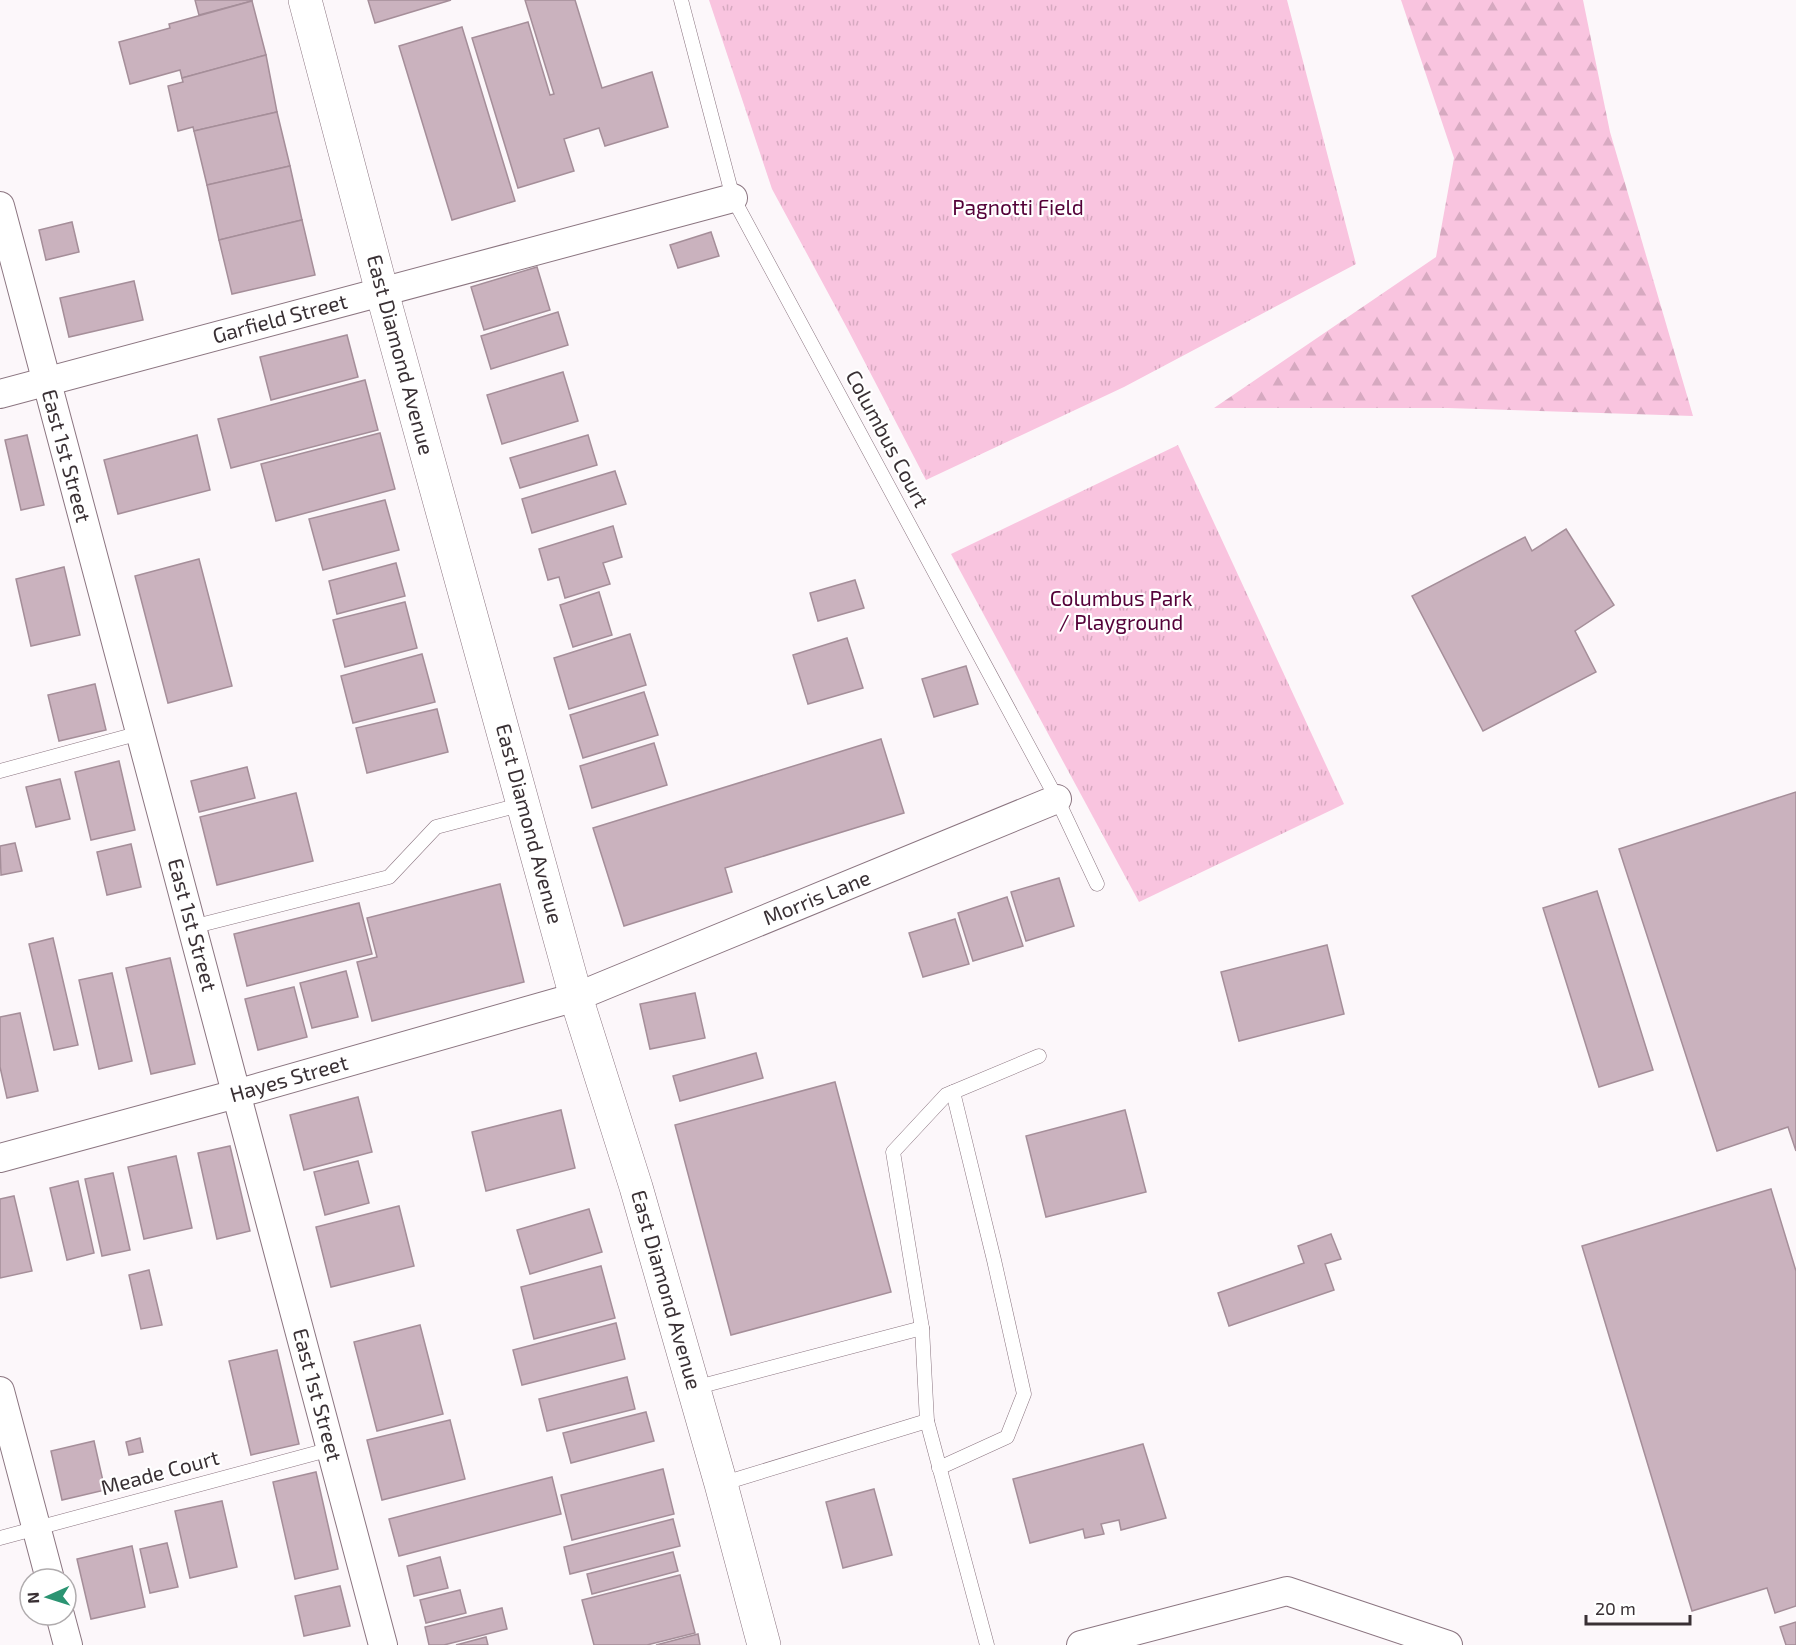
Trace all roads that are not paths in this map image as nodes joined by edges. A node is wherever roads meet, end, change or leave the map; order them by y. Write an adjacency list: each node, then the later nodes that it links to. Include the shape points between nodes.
1 (305, 0): 5 (street, East Diamond Avenue)
2 (681, 0): 3 (lane, Columbus Court)
3 (733, 198): 5 (street, Garfield Street); 10 (lane, Columbus Court)
4 (0, 206): 6 (street, East 1st Street)
5 (382, 292): 6 (street, Garfield Street); 11 (street, East Diamond Avenue)
6 (47, 382): 7 (street, Garfield Street); 8 (street, East 1st Street)
7 (0, 394)
8 (140, 733): 9 (lane); 13 (street, East 1st Street)
9 (0, 771)
10 (1057, 799): 12 (lane, Columbus Court); 14 (street, Morris Lane)
11 (524, 804): 13 (lane, via 436,827 389,877); 14 (street, East Diamond Avenue)
12 (1097, 884)
13 (192, 927): 17 (street, East 1st Street)
14 (576, 997): 17 (street, Hayes Street); 20 (street, East Diamond Avenue)
15 (1039, 1056): 16 (lane)
16 (953, 1092): 19 (lane, via 893,1152); 24 (lane, via 1024,1394 1007,1437)
17 (236, 1095): 18 (street, Hayes Street); 23 (street, East 1st Street)
18 (0, 1158)
19 (922, 1329): 20 (lane); 22 (lane)
20 (694, 1388): 25 (street, East Diamond Avenue)
21 (0, 1391): 26 (street)
22 (927, 1421): 24 (lane); 25 (lane)
23 (331, 1449): 26 (lane, Meade Court); 31 (street, East 1st Street)
24 (939, 1468): 33 (lane)
25 (721, 1484): 32 (street, East Diamond Avenue)
26 (36, 1528): 27 (lane, Meade Court); 28 (street)
27 (0, 1538)
28 (47, 1567)
29 (63, 1627): 30 (street)
30 (68, 1645)
31 (383, 1645)
32 (764, 1645)
33 (987, 1645)
34 (1081, 1645): 35 (street, via 1287,1591)
35 (1448, 1645)

